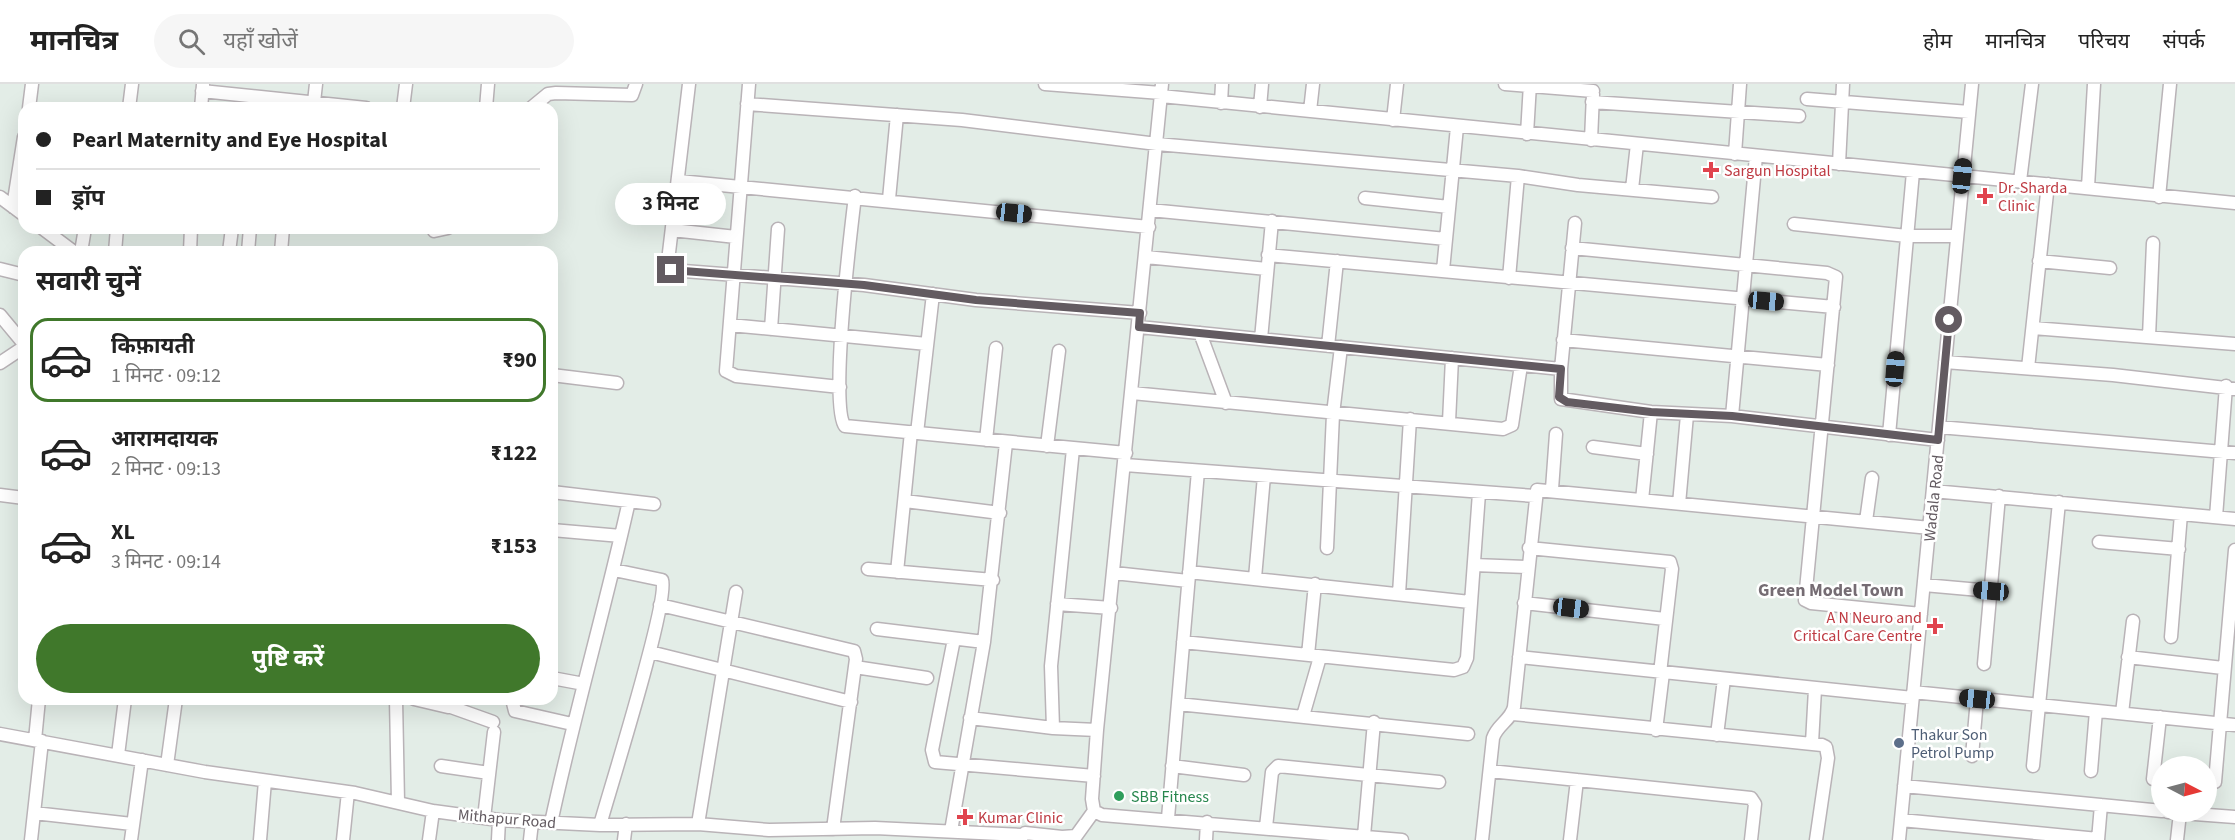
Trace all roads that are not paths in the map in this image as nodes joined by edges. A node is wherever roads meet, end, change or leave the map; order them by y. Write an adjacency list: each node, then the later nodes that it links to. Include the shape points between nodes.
1 (32, 84): 28 (street)
2 (132, 84): 29 (street)
3 (316, 84): 31 (street)
4 (406, 84): 32 (street)
5 (488, 84): 33 (street)
6 (636, 84): 23 (street, via 629,96)
7 (689, 84): 57 (street)
8 (749, 84): 36 (street)
9 (1045, 84): 24 (street)
10 (1222, 84): 35 (street)
11 (1262, 84): 37 (street)
12 (1313, 84): 38 (street)
13 (1397, 84): 43 (street)
14 (1505, 84): 21 (street)
15 (1740, 84): 39 (street)
16 (1843, 84): 27 (street)
17 (1972, 84): 40 (street, Wadala Road)
18 (2032, 84): 58 (street)
19 (2094, 84): 61 (street)
20 (2170, 84): 66 (street)
21 (1529, 85): 25 (street); 45 (street)
22 (202, 88): 30 (street)
23 (548, 89): 34 (street)
24 (1161, 91): 35 (street); 47 (street)
25 (1593, 92): 39 (street); 46 (street)
26 (1807, 99): 27 (street)
27 (1843, 101): 40 (street); 51 (street)
28 (29, 102)
29 (130, 102)
30 (267, 102): 31 (street)
31 (314, 102)
32 (404, 102)
33 (486, 102)
34 (536, 102)
35 (1221, 103): 37 (street)
36 (747, 104): 41 (street); 60 (street)
37 (1260, 107): 38 (street)
38 (1310, 111): 43 (street)
39 (1738, 112): 42 (street); 49 (street)
40 (1969, 112): 56 (street, Wadala Road)
41 (897, 116): 47 (street); 68 (street)
42 (1799, 116)
43 (1394, 120): 44 (street)
44 (1457, 127): 45 (street); 52 (street)
45 (1527, 134): 46 (street)
46 (1591, 140): 48 (street)
47 (1157, 144): 52 (street); 72 (street)
48 (1636, 144): 49 (street); 62 (street)
49 (1735, 154): 50 (street)
50 (1756, 156): 51 (street); 92 (street)
51 (1839, 164): 53 (street)
52 (1453, 171): 55 (street); 71 (street)
53 (1913, 172): 56 (street); 81 (street)
54 (18, 175): 70 (street)
55 (1518, 176): 62 (street); 100 (street)
56 (1962, 176): 58 (street); 82 (street, Wadala Road)
57 (679, 180): 60 (street); 79 (street)
58 (2020, 181): 59 (street)
59 (2048, 184): 61 (street); 91 (street)
60 (740, 185): 63 (street); 83 (street)
61 (2088, 187): 66 (street)
62 (1632, 189): 65 (street)
63 (855, 196): 68 (street); 101 (street)
64 (0, 197): 70 (street)
65 (1712, 197)
66 (2159, 197): 69 (street)
67 (1365, 198): 71 (street)
68 (889, 199): 77 (street)
69 (2235, 203)
70 (13, 207): 73 (street)
71 (1449, 207): 84 (street)
72 (1150, 210): 74 (street); 77 (street)
73 (18, 211)
74 (1272, 221): 84 (street); 88 (street)
75 (1575, 223): 87 (street)
76 (1794, 224): 81 (street)
77 (1149, 227): 89 (street)
78 (778, 228): 99 (street)
79 (672, 230): 83 (street); 98 (street, via 668,261 671,270)
80 (50, 234): 86 (street)
81 (1907, 236): 82 (street); 148 (street)
82 (1957, 236): 126 (street, Wadala Road)
83 (736, 237): 98 (street)
84 (1446, 239): 96 (street)
85 (2153, 243): 114 (street)
86 (66, 246)
87 (1572, 249): 92 (street); 102 (street)
88 (1268, 255): 90 (street); 95 (street)
89 (1146, 257): 95 (street); 106 (street)
90 (1337, 261): 96 (street); 120 (street)
91 (2039, 261): 93 (street); 110 (street)
92 (1746, 266): 104 (street); 105 (street, via 1833,274)
93 (2110, 268)
94 (0, 269): 97 (street)
95 (1267, 269): 116 (street)
96 (1443, 270): 100 (street)
97 (18, 274)
98 (733, 275): 99 (street); 108 (street)
99 (774, 278): 101 (street); 111 (street)
100 (1509, 278): 102 (street)
101 (845, 284): 103 (street); 113 (street)
102 (1569, 284): 104 (street); 117 (street)
103 (933, 294): 106 (street); 118 (street)
104 (1743, 299): 105 (street); 124 (street)
105 (1834, 307): 129 (street)
106 (1140, 313): 109 (street)
107 (0, 315): 115 (street)
108 (730, 325): 111 (street); 134 (street, via 728,374)
109 (1139, 327): 112 (street); 136 (street)
110 (2033, 328): 114 (street); 130 (street)
111 (771, 329): 113 (street)
112 (1200, 333): 116 (street); 137 (street)
113 (843, 336): 118 (street); 134 (street)
114 (2149, 337): 119 (street)
115 (18, 338)
116 (1261, 339): 120 (street)
117 (1563, 340): 124 (street); 131 (street)
118 (927, 344): 145 (street)
119 (2235, 344)
120 (1335, 346): 125 (street); 139 (street)
121 (996, 348): 149 (street)
122 (18, 350): 127 (street)
123 (1059, 351): 151 (street)
124 (1738, 357): 129 (street); 141 (street)
125 (1452, 358): 128 (street); 143 (street)
126 (1945, 362): 130 (street); 146 (street, Wadala Road)
127 (0, 363)
128 (1521, 365): 131 (street); 143 (street, via 1508,428)
129 (1828, 365): 144 (street)
130 (2028, 368): 135 (street)
131 (1561, 369): 138 (street, via 1559,394 1563,401)
132 (558, 376): 133 (street)
133 (617, 383)
134 (840, 387): 145 (street, via 845,426)
135 (2231, 388): 154 (street)
136 (1132, 393): 137 (street); 157 (street)
137 (1226, 403): 139 (street)
138 (1651, 412): 140 (street); 156 (street)
139 (1333, 414): 142 (street); 161 (street)
140 (1687, 415): 141 (street); 176 (street)
141 (1732, 416): 144 (street)
142 (1410, 419): 143 (street); 162 (street)
143 (1449, 422)
144 (1821, 427): 148 (street); 179 (street)
145 (914, 433): 149 (street); 173 (street)
146 (1939, 433): 148 (street); 154 (street); 164 (street, Wadala Road)
147 (1556, 434): 163 (street)
148 (1889, 435)
149 (986, 440): 150 (street)
150 (1006, 443): 151 (street); 177 (street)
151 (1047, 447): 153 (street)
152 (1593, 447): 156 (street)
153 (1073, 448): 157 (street); 207 (street)
154 (2222, 452): 155 (street); 180 (street)
155 (2235, 453)
156 (1647, 454): 171 (street)
157 (1126, 459): 158 (street); 196 (street)
158 (1198, 471): 159 (street); 197 (street)
159 (1264, 476): 161 (street); 198 (street)
160 (1872, 478): 182 (street)
161 (1331, 482): 162 (street); 187 (street)
162 (1406, 488): 166 (street); 204 (street)
163 (1552, 489): 168 (street, via 1539,489); 171 (street)
164 (1933, 491): 169 (street); 183 (street, Wadala Road)
165 (558, 493): 172 (street)
166 (1479, 493): 168 (street); 191 (street)
167 (0, 495): 170 (street)
168 (1535, 496): 188 (street)
169 (1999, 496): 174 (street); 202 (street)
170 (18, 497)
171 (1642, 500): 176 (street)
172 (629, 501): 175 (street); 185 (street)
173 (905, 501): 177 (street); 195 (street)
174 (2059, 502): 178 (street); 243 (street)
175 (654, 504)
176 (1679, 504): 179 (street)
177 (1000, 513): 199 (street)
178 (2181, 514): 180 (street); 189 (street)
179 (1813, 515): 182 (street); 210 (street, via 1804,593 1807,603)
180 (2216, 517): 181 (street)
181 (2235, 519)
182 (1866, 521): 183 (street)
183 (1930, 528): 201 (street, Wadala Road)
184 (558, 531): 185 (street)
185 (621, 536): 194 (street)
186 (2099, 542): 189 (street)
187 (1327, 548)
188 (1529, 548): 192 (street); 211 (street, via 1670,562)
189 (2179, 549): 215 (street)
190 (2235, 550): 225 (street)
191 (1474, 565): 192 (street); 205 (street)
192 (1527, 567): 206 (street)
193 (868, 569): 195 (street)
194 (614, 570): 208 (street, via 662,580); 231 (street)
195 (897, 572): 199 (street)
196 (1114, 573): 197 (street); 209 (street)
197 (1189, 577): 198 (street); 218 (street)
198 (1255, 578): 200 (street)
199 (993, 580): 217 (street)
200 (1315, 584): 204 (street); 220 (street)
201 (1924, 585): 202 (street); 210 (street, Wadala Road)
202 (1991, 591): 223 (street)
203 (736, 592): 213 (street)
204 (1399, 594): 205 (street)
205 (1470, 602): 220 (street, via 1467,658 1459,670)
206 (1524, 603): 211 (street); 221 (street)
207 (1057, 604): 209 (street); 254 (street, via 1050,678)
208 (660, 605): 213 (street); 219 (street)
209 (1111, 608): 255 (street)
210 (1921, 614): 233 (street, Wadala Road)
211 (1665, 620): 227 (street)
212 (2133, 621): 222 (street)
213 (731, 623): 224 (street, via 850,649 856,654); 226 (street)
214 (877, 628): 216 (street)
215 (2171, 638)
216 (954, 639): 217 (street); 267 (street, via 932,750 933,759 945,765)
217 (984, 642): 249 (street)
218 (1183, 642): 220 (street); 236 (street)
219 (650, 652): 226 (street); 302 (street)
220 (1314, 656): 247 (street)
221 (1519, 657): 227 (street); 246 (street)
222 (2128, 657): 225 (street); 245 (street)
223 (1984, 664)
224 (855, 667): 228 (street); 235 (street)
225 (2223, 668): 251 (street)
226 (723, 672): 235 (street); 301 (street)
227 (1661, 673): 230 (street); 256 (street)
228 (927, 678)
229 (558, 679): 231 (street)
230 (1724, 679): 232 (street); 259 (street)
231 (584, 684): 252 (street)
232 (1815, 689): 233 (street); 261 (street)
233 (1913, 695): 234 (street); 281 (street, Wadala Road)
234 (1977, 699): 243 (street); 263 (street)
235 (851, 702): 304 (street)
236 (1178, 704): 247 (street); 270 (street)
237 (39, 705): 260 (street)
238 (124, 705): 262 (street)
239 (175, 705): 268 (street)
240 (396, 705): 283 (street)
241 (456, 705): 274 (street, via 493,727)
242 (514, 705): 252 (street, via 515,711)
243 (2040, 705): 244 (street); 271 (street)
244 (2096, 711): 245 (street); 273 (street)
245 (2122, 713): 248 (street)
246 (1513, 714): 256 (street); 272 (street, via 1495,733)
247 (1303, 716): 250 (street)
248 (2160, 717): 251 (street); 264 (street)
249 (970, 718): 254 (street); 267 (street)
250 (1374, 722): 258 (street); 275 (street)
251 (2220, 723): 253 (street); 265 (street)
252 (572, 724): 298 (street)
253 (2235, 725)
254 (1053, 728): 255 (street)
255 (1097, 730): 277 (street)
256 (1656, 730): 259 (street)
257 (0, 734): 260 (street, Mithapur Road)
258 (1468, 734)
259 (1717, 735): 261 (street)
260 (39, 740): 262 (street, Mithapur Road); 288 (street)
261 (1812, 743): 324 (street, via 1822,745 1828,752)
262 (118, 755): 266 (street, Mithapur Road)
263 (1972, 756)
264 (2156, 756)
265 (2217, 758)
266 (142, 760): 268 (street, Mithapur Road); 299 (street)
267 (963, 763): 277 (street); 305 (street)
268 (167, 765): 279 (street, Mithapur Road)
269 (441, 766): 274 (street)
270 (1172, 766): 276 (street); 291 (street)
271 (2033, 766)
272 (1490, 771): 278 (street); 321 (street)
273 (2091, 771)
274 (489, 773): 290 (street)
275 (1370, 774): 280 (street); 303 (street, via 1278,766 1272,772); 308 (street)
276 (1244, 775)
277 (1094, 776): 287 (street)
278 (1577, 780): 322 (street); 323 (street, via 1751,798 1755,804)
279 (265, 781): 282 (street, Mithapur Road); 313 (street)
280 (1439, 782)
281 (1904, 786): 284 (street); 294 (street, Wadala Road)
282 (348, 792): 283 (street, Mithapur Road); 314 (street)
283 (398, 802): 286 (street, Mithapur Road)
284 (2101, 805): 285 (street); 310 (street)
285 (2151, 810)
286 (433, 811): 290 (street, Mithapur Road); 315 (street)
287 (1094, 812): 291 (street); 309 (street, Mithapur Road, via 1076,836 1025,833)
288 (34, 813): 299 (street); 311 (street)
289 (2217, 816): 292 (street)
290 (484, 818): 293 (street, Mithapur Road)
291 (1168, 818): 296 (street)
292 (2235, 818)
293 (500, 820): 295 (street, Mithapur Road); 316 (street)
294 (1901, 820): 310 (street); 325 (street, Wadala Road)
295 (532, 822): 298 (street, Mithapur Road); 317 (street)
296 (1207, 822): 303 (street); 319 (street)
297 (2175, 822): 326 (street)
298 (551, 823): 302 (street, Mithapur Road)
299 (132, 824): 312 (street)
300 (626, 824): 301 (street, Mithapur Road); 302 (street, Mithapur Road); 318 (street)
301 (698, 824): 304 (street, Mithapur Road, via 769,830)
302 (600, 825)
303 (1266, 827): 308 (street)
304 (833, 829): 306 (street, Mithapur Road)
305 (951, 831): 307 (street, Mithapur Road); 309 (street, Mithapur Road)
306 (874, 834): 307 (street, Mithapur Road)
307 (933, 835)
308 (1364, 836): 320 (street)
309 (1020, 838)
310 (2098, 839)
311 (31, 840)
312 (131, 840)
313 (260, 840)
314 (343, 840)
315 (429, 840)
316 (498, 840)
317 (530, 840)
318 (624, 840)
319 (1206, 840)
320 (1402, 840)
321 (1482, 840)
322 (1570, 840)
323 (1751, 840)
324 (1816, 840)
325 (1899, 840)
326 (2177, 840)

